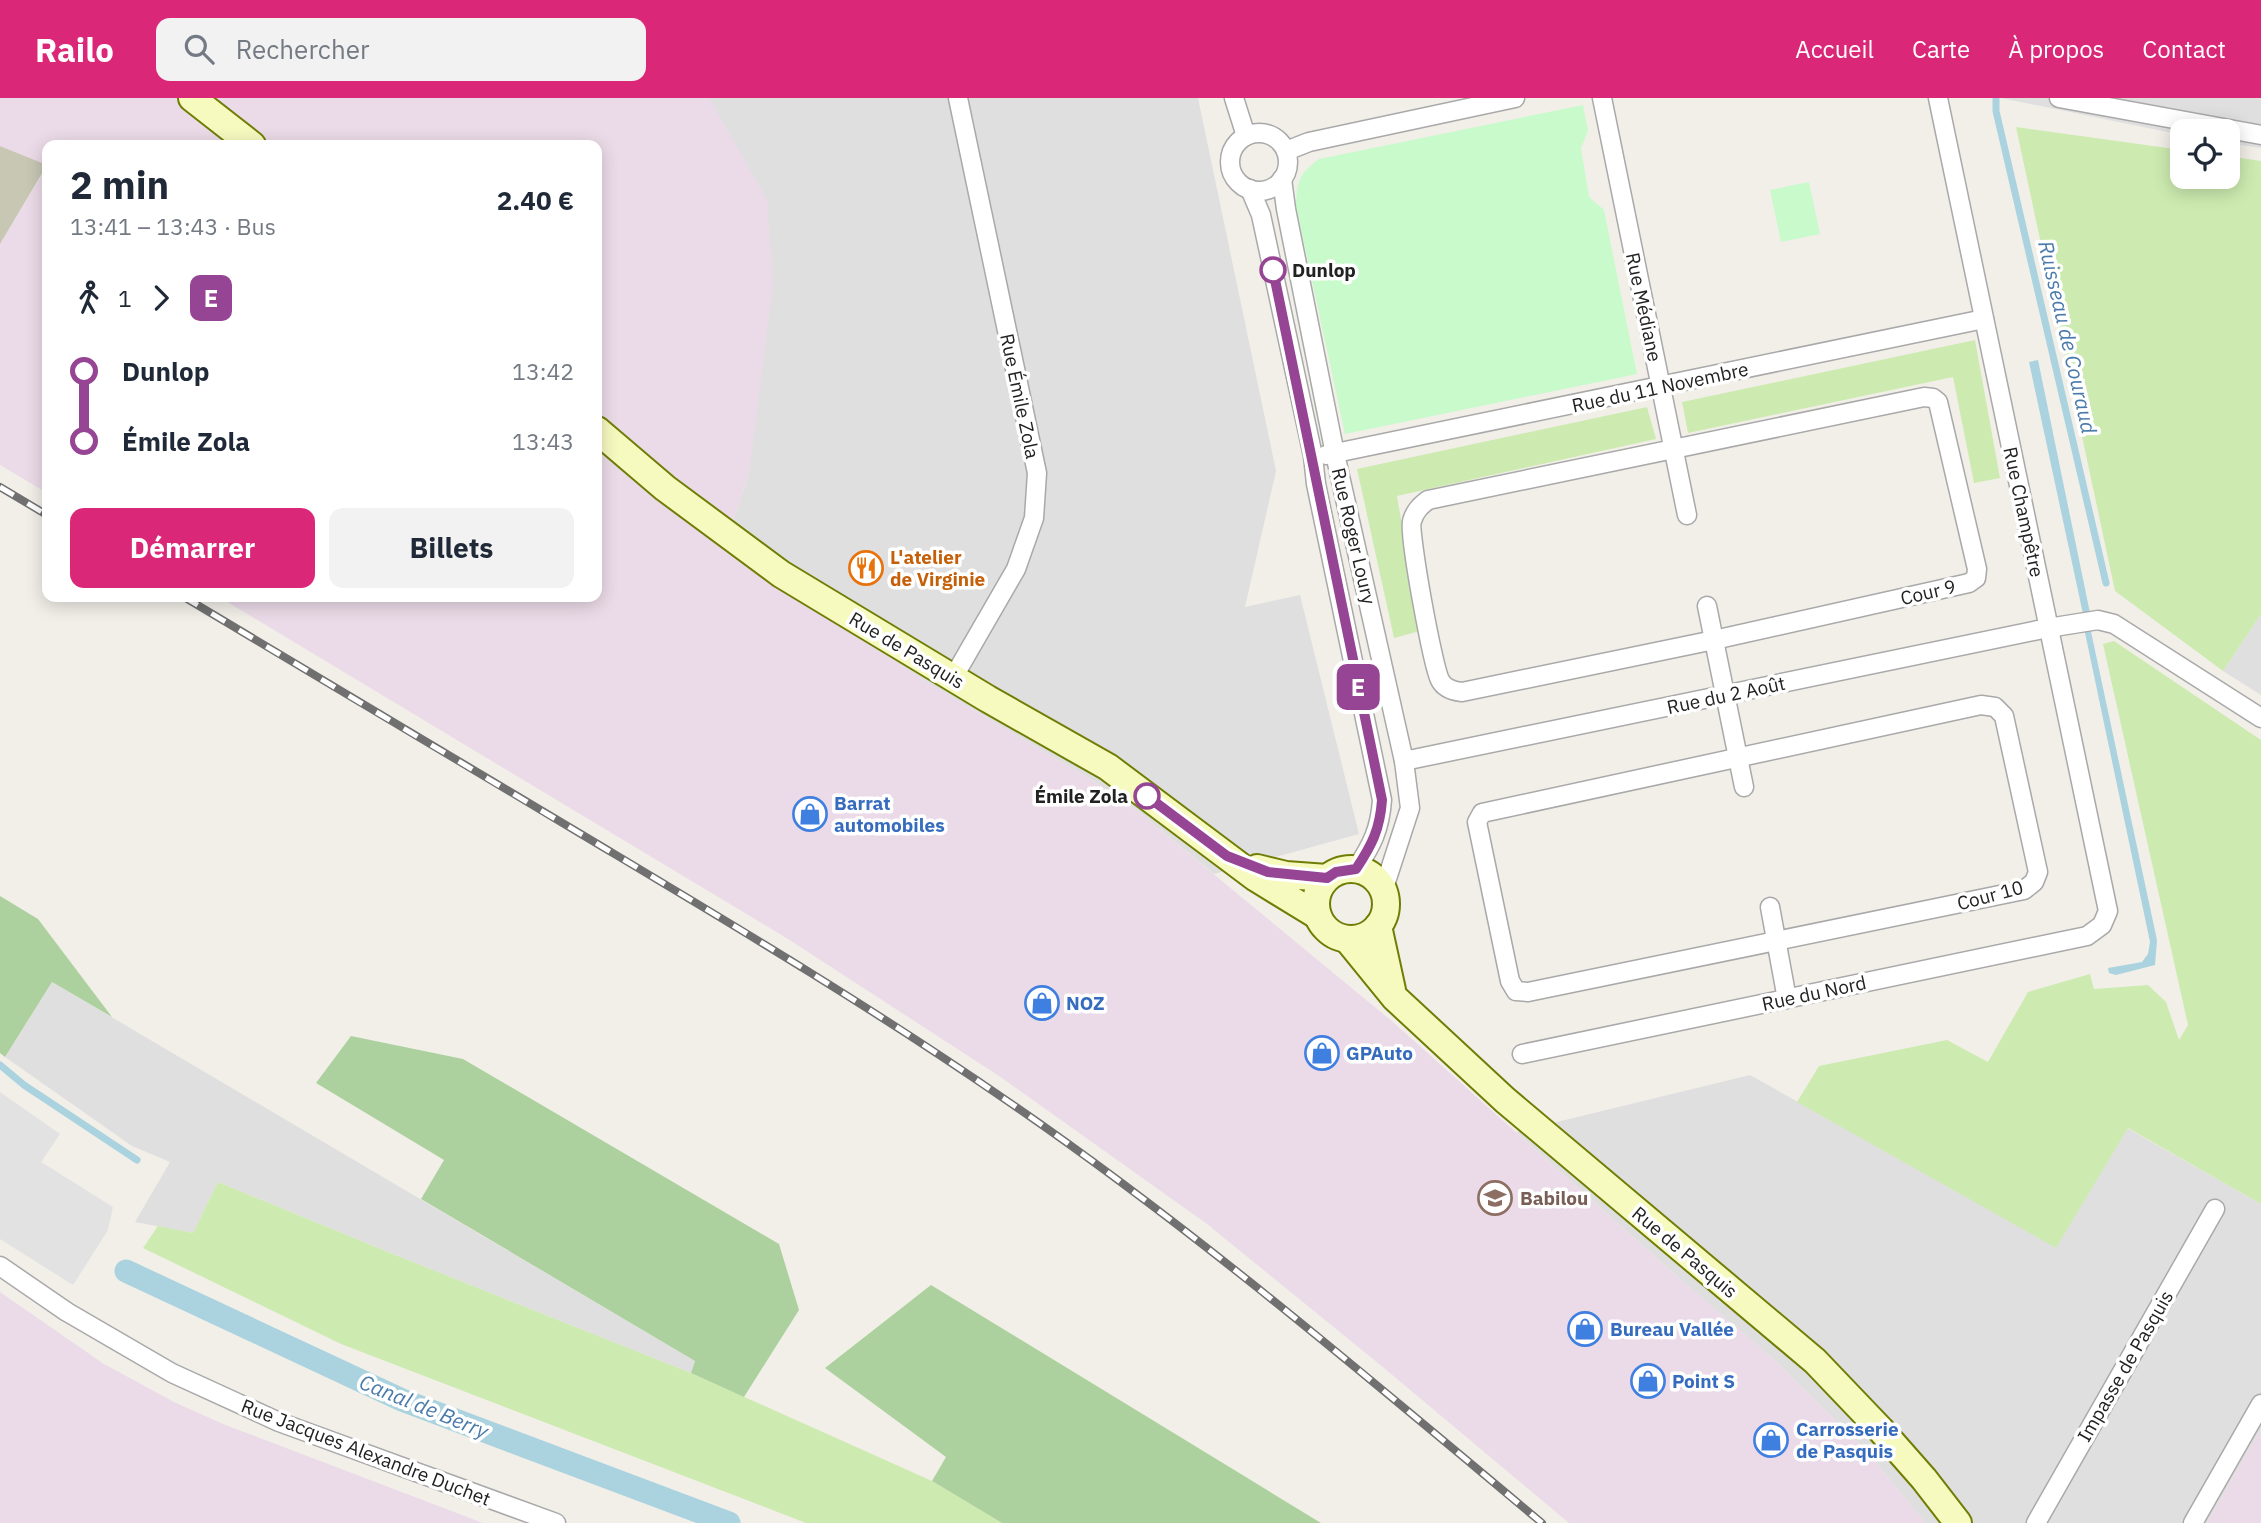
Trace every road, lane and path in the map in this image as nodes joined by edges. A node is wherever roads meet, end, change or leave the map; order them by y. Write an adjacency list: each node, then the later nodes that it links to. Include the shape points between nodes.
1 (192, 98): 10 (main road)
2 (958, 98): 24 (street, Rue Émile Zola, via 1037,473 1034,518 1016,569)
3 (1234, 98): 9 (street)
4 (1515, 98): 11 (street, via 1309,142)
5 (1602, 98): 15 (street, Rue Médiane)
6 (1938, 98): 14 (street, Rue Champêtre)
7 (2059, 98): 8 (street)
8 (2261, 135)
9 (1246, 136): 11 (street, via 1272,136); 13 (street, Rue Roger Loury, via 1230,160 1235,178)
10 (246, 140)
11 (1286, 151): 12 (street, Rue Roger Loury, via 1287,170)
12 (1282, 178): 13 (street, via 1268,189); 18 (street, Rue Roger Loury)
13 (1250, 189): 19 (street, Rue Roger Loury, via 1261,215)
14 (1984, 319): 15 (street, Rue du 11 Novembre); 22 (street, Rue Champêtre)
15 (1660, 387): 17 (street, Rue Médiane); 18 (street, Rue du 11 Novembre)
16 (602, 434): 24 (main road, Rue de Pasquis, via 665,488 781,574)
17 (1673, 449): 20 (street, Rue Médiane); 23 (street, Cour 9, via 1933,398 1938,402 1977,569 1976,578 1969,583); 23 (street, Cour 9, via 1428,500 1418,507 1411,523 1421,598 1440,680 1451,691)
18 (1335, 454): 19 (street, Rue du 11 Novembre); 28 (street, Rue Roger Loury)
19 (1313, 456): 31 (street, Rue Roger Loury, via 1315,484 1382,800 1381,823)
20 (1687, 515)
21 (1707, 606): 23 (street)
22 (2048, 628): 25 (street, Rue du 2 Août); 26 (street, Rue du 2 Août, via 2098,620 2114,624); 36 (street, Rue Champêtre, via 2108,911)
23 (1714, 640): 25 (street)
24 (953, 678): 30 (main road, Rue de Pasquis, via 1108,767)
25 (1725, 695): 27 (street); 28 (street, Rue du 2 Août)
26 (2261, 718)
27 (1738, 758): 29 (street); 39 (street, Cour 10, via 1981,705 1995,707 2004,716 2038,872 2024,890); 39 (street, Cour 10, via 1482,813 1477,822 1507,967 1516,991 1528,992)
28 (1404, 761): 33 (street, Rue Roger Loury, via 1410,808)
29 (1744, 787)
30 (1227, 856): 32 (main road, Rue de Pasquis, via 1268,872); 35 (main road, Rue de Pasquis)
31 (1356, 869): 32 (main road); 33 (main road, via 1377,881)
32 (1327, 878): 35 (main road, via 1317,896)
33 (1383, 891): 37 (main road, via 1385,909)
34 (1770, 907): 39 (street)
35 (1318, 916): 38 (main road, via 1329,932)
36 (2102, 925): 41 (street, Rue du Nord, via 2087,936)
37 (1378, 926): 38 (main road, via 1369,934); 40 (main road)
38 (1347, 939): 40 (main road, Rue de Pasquis)
39 (1777, 942): 41 (street)
40 (1395, 998): 47 (main road, Rue de Pasquis, via 1505,1100 1815,1362 1880,1429)
41 (1787, 999): 42 (street, Rue du Nord)
42 (1522, 1054)
43 (2215, 1209): 48 (street, Impasse de Pasquis)
44 (0, 1266): 46 (street, Rue Jacques Alexandre Duchet, via 77,1318 184,1378 279,1422)
45 (2261, 1404): 49 (street)
46 (556, 1523)
47 (1958, 1523)
48 (2036, 1523)
49 (2193, 1523)

